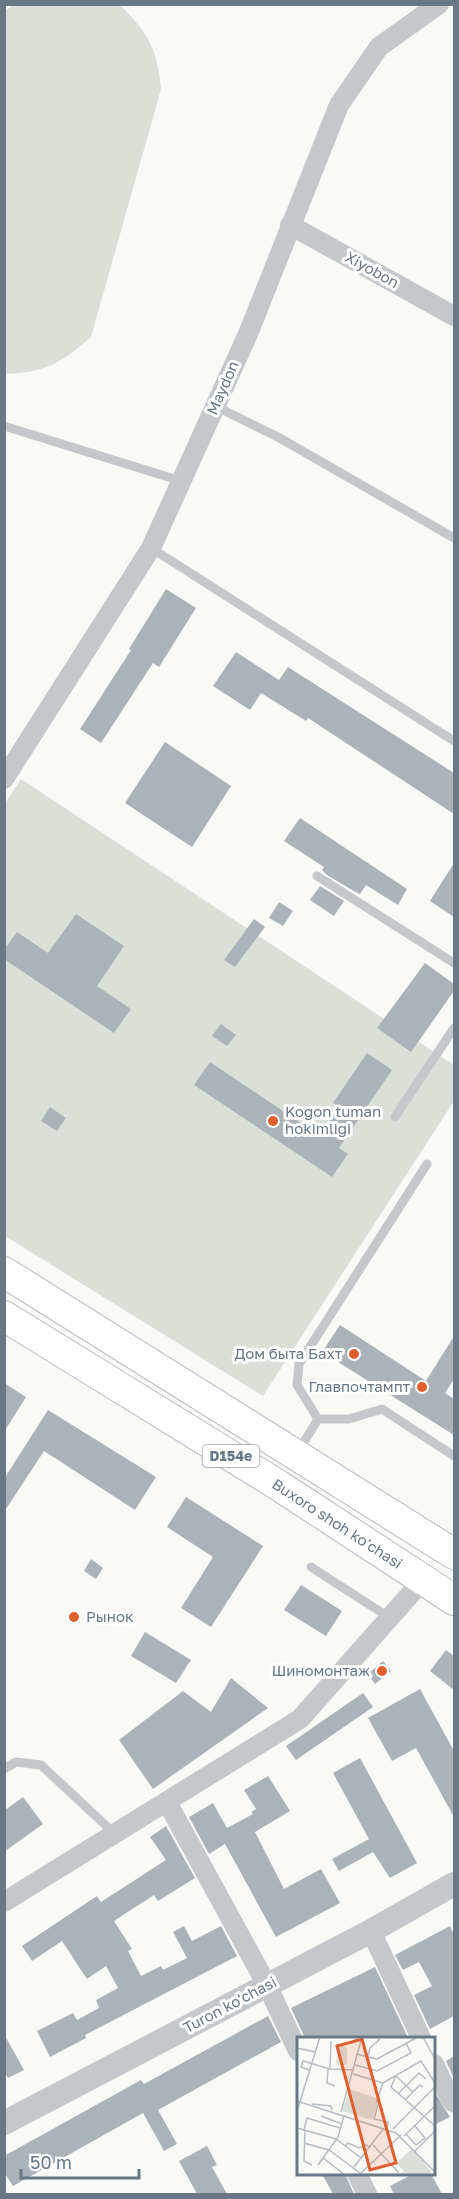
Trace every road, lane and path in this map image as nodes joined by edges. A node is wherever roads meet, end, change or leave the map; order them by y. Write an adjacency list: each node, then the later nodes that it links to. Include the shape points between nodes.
1 (440, 4): 2 (street, Maydon, via 379,47 339,105)
2 (290, 225): 3 (street, Xiyobon); 4 (street, Maydon)
3 (454, 316)
4 (215, 406): 6 (street, Maydon); 7 (lane, via 279,437)
5 (4, 426): 6 (lane)
6 (181, 481): 8 (street, Maydon)
7 (454, 538)
8 (151, 548): 9 (lane); 10 (street, Maydon)
9 (454, 741)
10 (4, 779)
11 (317, 876): 12 (lane)
12 (454, 963)
13 (454, 1028): 14 (lane)
14 (395, 1117)
15 (427, 1164): 18 (lane, via 299,1364 297,1385)
16 (4, 1272): 19 (main road, D154e)
17 (4, 1316): 21 (main road, Buxoro shoh ko'chasi / D154e)
18 (318, 1419): 19 (lane); 20 (lane, via 349,1419 382,1409)
19 (297, 1454): 21 (main road); 22 (main road, D154e)
20 (454, 1456)
21 (278, 1485): 24 (main road, Buxoro shoh ko'chasi / D154e)
22 (454, 1554)
23 (311, 1567): 26 (lane)
24 (423, 1580): 25 (main road, Buxoro shoh ko'chasi / D154e); 26 (street)
25 (454, 1600)
26 (390, 1618): 28 (street, via 300,1719)
27 (4, 1769): 29 (lane, via 16,1762 41,1765)
28 (167, 1802): 29 (street); 33 (street)
29 (115, 1834): 31 (street)
30 (454, 1884): 32 (street, Turon ko'chasi)
31 (4, 1902)
32 (371, 1931): 33 (street, Turon ko'chasi); 34 (street)
33 (267, 1985): 35 (street); 38 (street, Turon ko'chasi)
34 (421, 2037)
35 (297, 2049)
36 (435, 2066): 37 (street)
37 (454, 2103)
38 (4, 2123)
39 (358, 2175): 40 (street)
40 (367, 2194)

